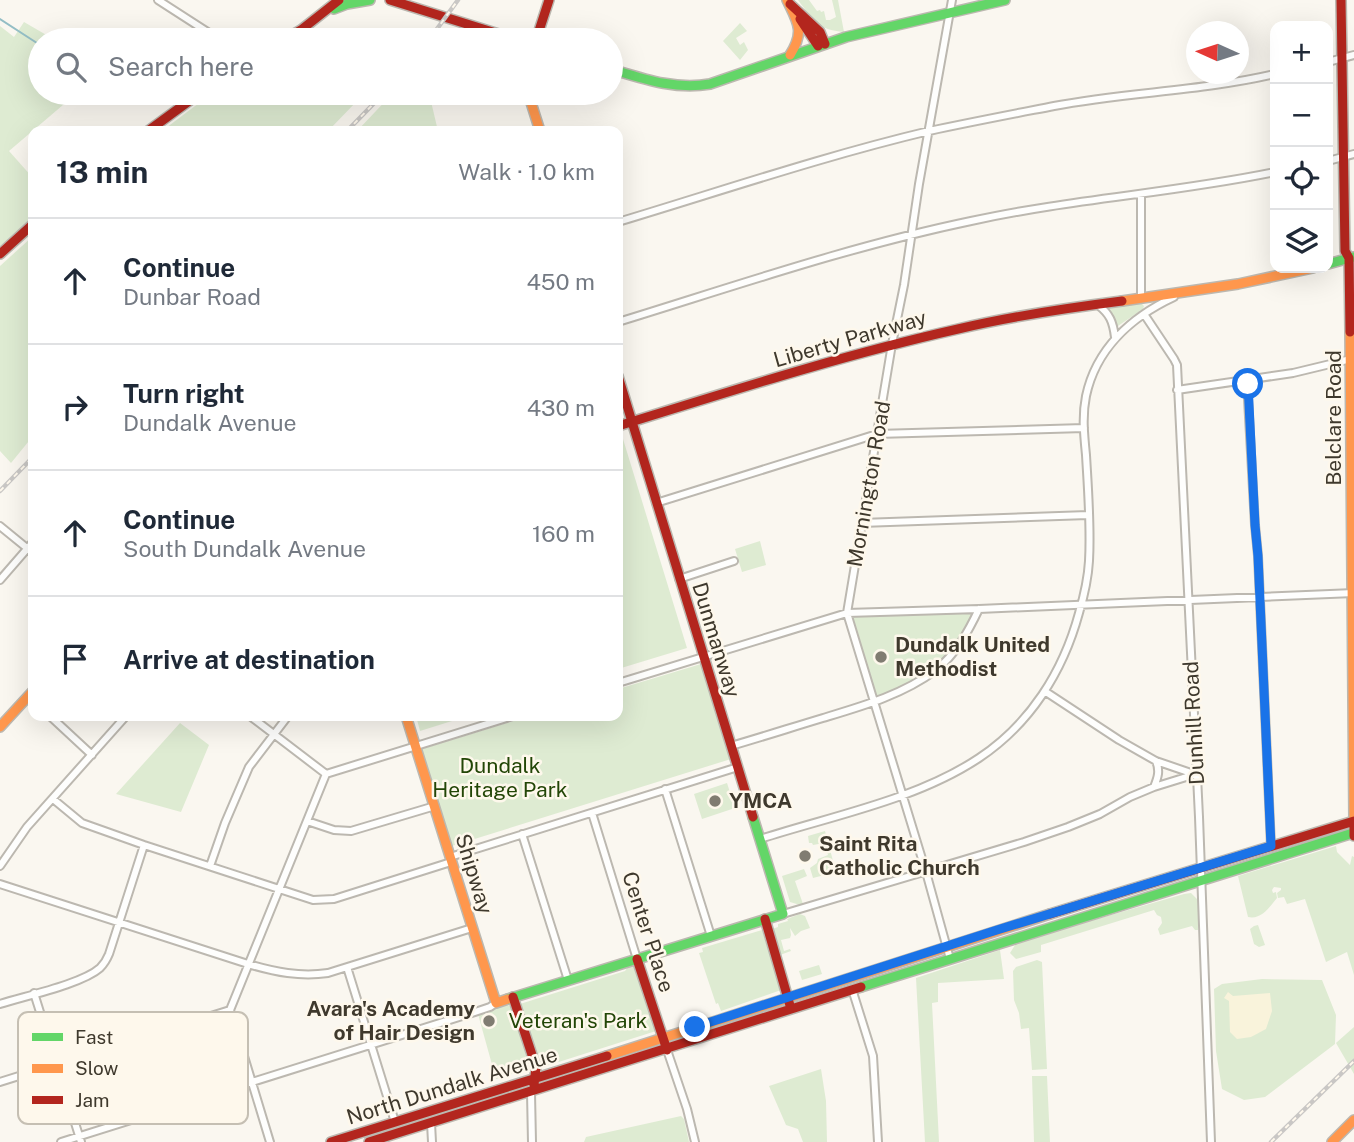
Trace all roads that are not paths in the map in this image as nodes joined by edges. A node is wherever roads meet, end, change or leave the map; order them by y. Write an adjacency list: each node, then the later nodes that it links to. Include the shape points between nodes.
1 (158, 0): 15 (street)
2 (340, 0): 12 (street)
3 (370, 0): 12 (street)
4 (426, 0): 11 (street)
5 (549, 0): 18 (street)
6 (787, 0): 14 (street); 20 (street); 22 (street, via 801,31)
7 (952, 0): 13 (street, Mornington Road)
8 (1005, 0): 13 (street)
9 (1341, 0): 23 (street, Belclare Road)
10 (394, 1): 11 (street)
11 (425, 11): 17 (street)
12 (326, 12): 16 (street)
13 (950, 14): 19 (street); 31 (street, Mornington Road)
14 (813, 25): 19 (street); 20 (street, via 820,32)
15 (201, 28)
16 (304, 28)
17 (478, 28)
18 (540, 28)
19 (846, 37): 20 (street)
20 (822, 45): 22 (street)
21 (1354, 55): 23 (street)
22 (789, 57): 25 (street, via 696,87 666,85)
23 (1341, 58): 24 (street); 33 (street, Belclare Road)
24 (1333, 60)
25 (623, 72)
26 (1270, 75): 31 (street, via 1099,99)
27 (184, 105): 29 (street)
28 (532, 105): 30 (street)
29 (155, 126)
30 (538, 126)
31 (928, 132): 37 (street); 39 (street, Mornington Road)
32 (1354, 154): 33 (street)
33 (1343, 157): 34 (street); 41 (street, Belclare Road, via 1345,251)
34 (1333, 160)
35 (1270, 173): 36 (street)
36 (1141, 195): 39 (street, via 1021,210); 45 (street)
37 (623, 220)
38 (28, 229): 40 (street)
39 (912, 234): 48 (street); 50 (street, Mornington Road)
40 (0, 254)
41 (1351, 257): 42 (street); 51 (street, Belclare Road)
42 (1333, 262)
43 (1288, 273): 44 (street, Liberty Parkway)
44 (1180, 293): 45 (street, Liberty Parkway); 47 (street)
45 (1141, 298): 46 (street, Liberty Parkway)
46 (1096, 304): 49 (street, via 1108,313); 50 (street, Liberty Parkway, via 996,320)
47 (1143, 314): 49 (street); 53 (street, Dunhill Road, via 1177,365)
48 (623, 320)
49 (1115, 337): 57 (street, via 1090,382)
50 (892, 344): 55 (street, Liberty Parkway); 58 (street, Mornington Road)
51 (1352, 362): 52 (street); 68 (street, Belclare Road)
52 (1247, 381): 53 (street); 69 (street)
53 (1177, 390): 70 (street, Dunhill Road)
54 (623, 392): 55 (street, Dunmanway)
55 (632, 422): 56 (street, Liberty Parkway); 59 (street, Dunmanway)
56 (623, 425)
57 (1084, 428): 58 (street); 60 (street)
58 (877, 434): 59 (street); 61 (street, Mornington Road)
59 (656, 503): 66 (street, Dunmanway)
60 (1088, 515): 61 (street); 71 (street, via 1089,564)
61 (861, 523): 73 (street, Mornington Road)
62 (0, 526): 63 (street)
63 (28, 549)
64 (28, 553): 67 (street)
65 (734, 561): 66 (street)
66 (679, 579): 74 (street, Dunmanway)
67 (0, 580)
68 (1354, 593): 69 (street); 98 (street, Belclare Road)
69 (1260, 597): 70 (street); 107 (street)
70 (1187, 600): 71 (street); 93 (street, Dunhill Road)
71 (1082, 605): 72 (street); 76 (street, via 1067,653)
72 (979, 609): 73 (street); 78 (street, via 959,645 937,669)
73 (847, 612): 74 (street); 78 (street, Mornington Road)
74 (703, 657): 75 (street); 88 (street, Dunmanway)
75 (623, 681)
76 (1046, 692): 90 (street); 96 (street, via 980,758)
77 (28, 700): 85 (street)
78 (873, 703): 88 (street); 96 (street, Mornington Road)
79 (55, 721): 89 (street)
80 (123, 721): 89 (street)
81 (256, 721): 86 (street)
82 (284, 721): 86 (street)
83 (408, 721): 87 (street, Shipway)
84 (497, 721): 87 (street)
85 (0, 727)
86 (273, 734): 92 (street); 110 (street, via 247,771)
87 (416, 746): 92 (street); 99 (street, Shipway)
88 (731, 746): 91 (street, Dunmanway)
89 (92, 755): 97 (street)
90 (1156, 761): 93 (street); 94 (street, via 1159,769)
91 (738, 767): 95 (street); 105 (street, Dunmanway)
92 (326, 774): 101 (street)
93 (1196, 774): 94 (street); 111 (street, Dunhill Road)
94 (1154, 787): 112 (street, via 1069,827)
95 (665, 789): 100 (street); 120 (street)
96 (902, 795): 105 (street); 112 (street, Mornington Road)
97 (53, 799): 106 (street, via 82,823); 109 (street, via 20,835)
98 (1354, 801): 102 (street, Belclare Road)
99 (435, 806): 101 (street, via 351,831); 108 (street, Shipway)
100 (592, 813): 104 (street); 122 (street, Center Place)
101 (307, 821): 115 (street)
102 (1354, 821): 103 (street, Belclare Road); 107 (street, North Dundalk Avenue)
103 (1354, 834): 113 (street, North Dundalk Avenue)
104 (522, 835): 108 (street); 126 (street)
105 (760, 839): 116 (street, Dunmanway)
106 (144, 845): 110 (street); 118 (street)
107 (1271, 846): 111 (street, North Dundalk Avenue)
108 (450, 859): 115 (street, via 334,899 313,900); 119 (street, Shipway)
109 (0, 866)
110 (210, 866): 115 (street)
111 (1200, 868): 113 (street, Dunhill Road); 121 (street, North Dundalk Avenue)
112 (926, 872): 116 (street); 121 (street, Mornington Road)
113 (1201, 881): 123 (street, North Dundalk Avenue); 160 (street, Dunhill Road)
114 (0, 884): 118 (street)
115 (279, 889): 124 (street)
116 (783, 914): 117 (street)
117 (765, 919): 120 (street); 129 (street)
118 (119, 922): 124 (street); 128 (street, via 109,954 98,969)
119 (472, 928): 125 (street); 132 (street, Shipway)
120 (711, 936): 122 (street)
121 (947, 947): 123 (street, Mornington Road); 129 (street, North Dundalk Avenue)
122 (637, 959): 126 (street); 137 (street, Center Place)
123 (950, 959): 127 (street, North Dundalk Avenue)
124 (248, 964): 125 (street, via 301,974); 134 (street)
125 (347, 967): 138 (street)
126 (568, 979): 130 (street)
127 (852, 989): 133 (street, North Dundalk Avenue); 159 (street, via 873,1056)
128 (34, 993): 131 (street); 135 (street)
129 (788, 997): 133 (street); 137 (street, North Dundalk Avenue)
130 (513, 998): 132 (street); 142 (street)
131 (0, 1003)
132 (496, 1003): 138 (street)
133 (791, 1009): 139 (street, North Dundalk Avenue)
134 (230, 1010): 136 (street)
135 (40, 1012)
136 (224, 1012)
137 (663, 1038): 139 (street, Center Place); 142 (street, North Dundalk Avenue)
138 (372, 1045): 144 (street); 148 (street)
139 (667, 1050): 146 (street, North Dundalk Avenue); 158 (street, Center Place)
140 (248, 1069): 144 (street)
141 (18, 1076): 143 (street)
142 (536, 1079): 146 (street); 148 (street, North Dundalk Avenue)
143 (0, 1082)
144 (252, 1082): 145 (street); 153 (street)
145 (248, 1083)
146 (531, 1093): 149 (street, North Dundalk Avenue); 157 (street)
147 (1354, 1119): 161 (street)
148 (395, 1122): 154 (street, North Dundalk Avenue)
149 (431, 1123): 155 (street, North Dundalk Avenue); 156 (street)
150 (125, 1124): 151 (street)
151 (80, 1139): 152 (street)
152 (61, 1142)
153 (270, 1142)
154 (331, 1142)
155 (369, 1142)
156 (432, 1142)
157 (532, 1142)
158 (695, 1142)
159 (878, 1142)
160 (1212, 1142)
161 (1332, 1142)

